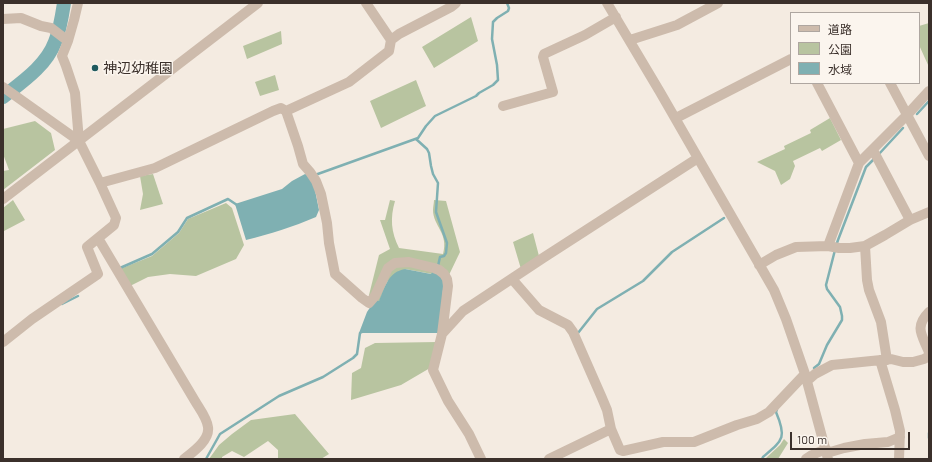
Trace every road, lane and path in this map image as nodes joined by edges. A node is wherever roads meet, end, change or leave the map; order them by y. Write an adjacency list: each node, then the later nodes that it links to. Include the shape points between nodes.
1 (78, 3): 9 (street)
2 (258, 3): 21 (street)
3 (366, 3): 10 (street)
4 (456, 3): 10 (street)
5 (607, 3): 7 (street)
6 (718, 3): 11 (street, via 677,25)
7 (616, 17): 11 (street); 17 (street, via 544,54 553,92)
8 (3, 19): 9 (street, via 21,18 51,28)
9 (67, 40): 21 (street, via 62,56 75,93)
10 (391, 40): 18 (street, via 389,51 349,82)
11 (630, 40): 20 (street)
12 (790, 60): 20 (street)
13 (818, 84): 25 (street)
14 (891, 84): 19 (street)
15 (3, 87): 21 (street)
16 (929, 91): 19 (street)
17 (503, 106)
18 (286, 111): 26 (street, via 281,108 273,111 155,168); 36 (street, via 303,164 313,176 321,194 335,274 369,303 388,268 395,263 409,262 437,269 447,279 448,286)
19 (907, 115): 22 (street); 23 (street)
20 (676, 118): 24 (street)
21 (78, 141): 26 (street); 27 (street)
22 (873, 150): 25 (street); 29 (street)
23 (929, 156)
24 (698, 158): 33 (street); 34 (street)
25 (859, 164): 32 (street)
26 (100, 183): 30 (street, via 116,218 114,225)
27 (3, 199)
28 (929, 212): 29 (street)
29 (910, 220): 31 (street)
30 (98, 238): 37 (street, via 87,247 98,274); 46 (street, via 205,418 208,434)
31 (865, 246): 32 (street); 40 (street, via 866,280 881,322)
32 (833, 247): 33 (street, via 796,247 776,254)
33 (760, 265): 41 (street, via 786,319)
34 (512, 279): 36 (street, via 463,311); 42 (street, via 539,310 568,325 573,332 607,410)
35 (929, 312): 38 (street, via 921,323 921,332)
36 (442, 334): 45 (street, via 434,370 448,401)
37 (3, 342)
38 (929, 352)
39 (929, 356): 40 (street, via 913,362)
40 (884, 360): 41 (street, via 832,365); 43 (street)
41 (806, 378): 42 (street, via 769,412 757,419 694,442 663,442 623,451 620,450); 44 (street)
42 (610, 429): 48 (street)
43 (900, 437): 44 (street, via 888,442 846,447); 50 (street)
44 (827, 454): 49 (street, via 812,455)
45 (480, 456): 47 (street)
46 (184, 459)
47 (470, 459)
48 (549, 459)
49 (806, 459)
50 (899, 459)

